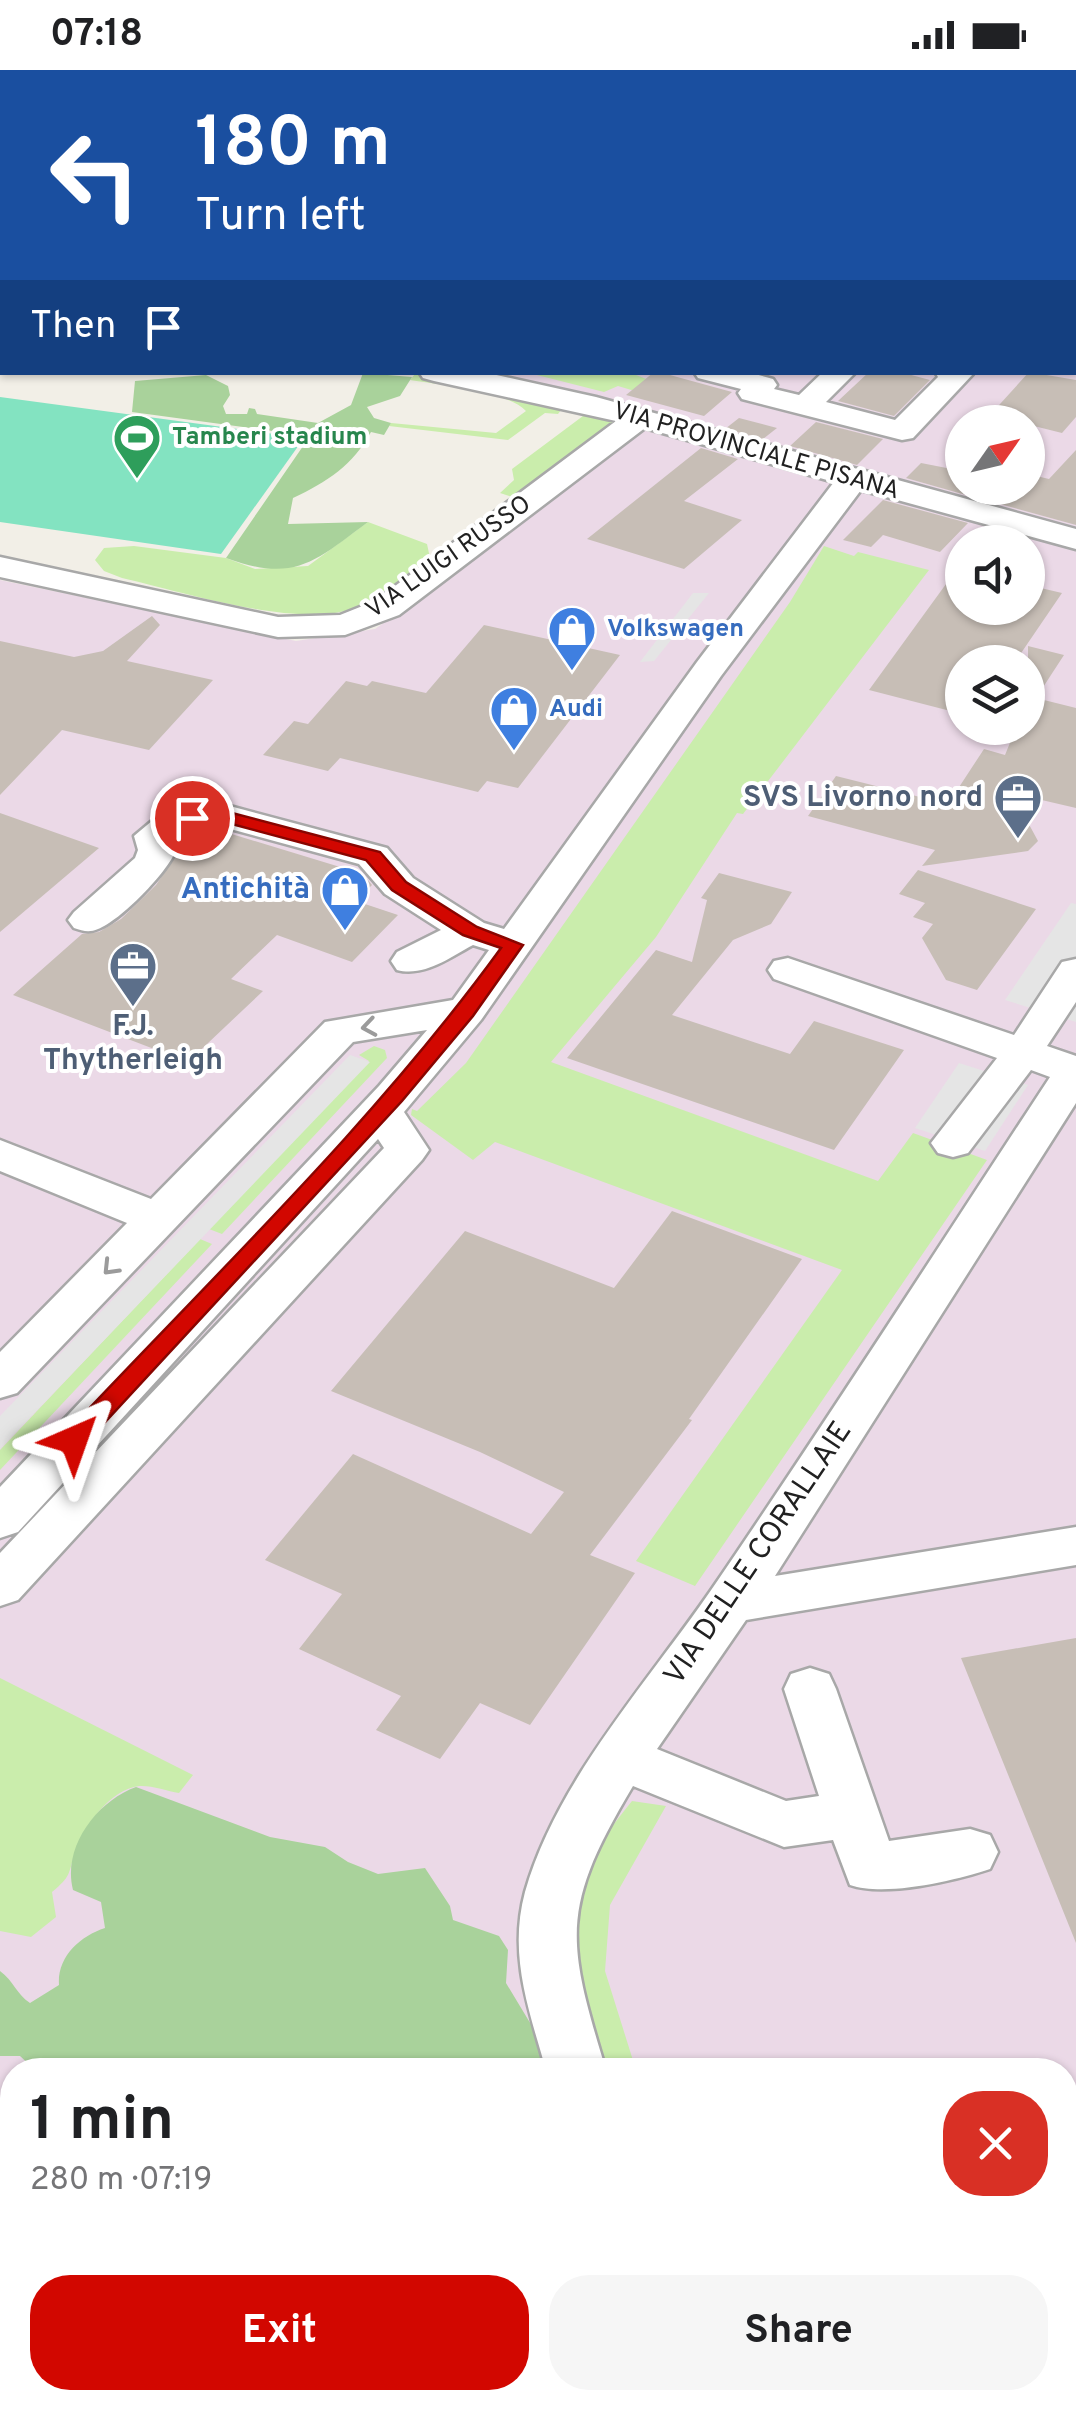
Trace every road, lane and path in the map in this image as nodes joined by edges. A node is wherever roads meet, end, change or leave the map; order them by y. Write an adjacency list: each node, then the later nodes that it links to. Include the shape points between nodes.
1 (451, 375): 6 (street, VIA PROVINCIALE PISANA)
2 (838, 375): 5 (street)
3 (957, 375): 5 (street, via 902,431)
4 (745, 379): 5 (street); 7 (street)
5 (805, 406)
6 (639, 418): 7 (street, VIA PROVINCIALE PISANA); 10 (street, VIA LUIGI RUSSO, via 387,608 345,625 278,626)
7 (708, 436): 8 (street, VIA PROVINCIALE PISANA)
8 (853, 479): 9 (street, VIA PROVINCIALE PISANA); 13 (street)
9 (1076, 539)
10 (0, 567)
11 (88, 920): 12 (street, via 152,862 153,836 172,822 213,813 373,856 399,886)
12 (470, 931): 13 (street); 14 (street)
13 (513, 945): 17 (street)
14 (411, 961)
15 (788, 970): 18 (street)
16 (1076, 970): 18 (street)
17 (466, 1011): 20 (street); 23 (street, one-way to 23, via 340,1031)
18 (1023, 1052): 19 (street); 21 (street)
19 (1076, 1070): 28 (street, VIA DELLE CORALLAIE)
20 (382, 1110): 25 (street); 27 (street, via 407,1150)
21 (953, 1142)
22 (0, 1154): 23 (street)
23 (158, 1219): 24 (street, one-way to 24)
24 (0, 1380)
25 (0, 1519)
26 (1076, 1546): 28 (street)
27 (0, 1586)
28 (730, 1603): 30 (street, VIA DELLE CORALLAIE)
29 (810, 1688): 31 (street)
30 (622, 1758): 31 (street, via 784,1824); 33 (street, VIA DELLE CORALLAIE, via 570,1848 546,1930 550,1978)
31 (852, 1814): 32 (street, via 870,1868)
32 (970, 1852)
33 (573, 2058)

